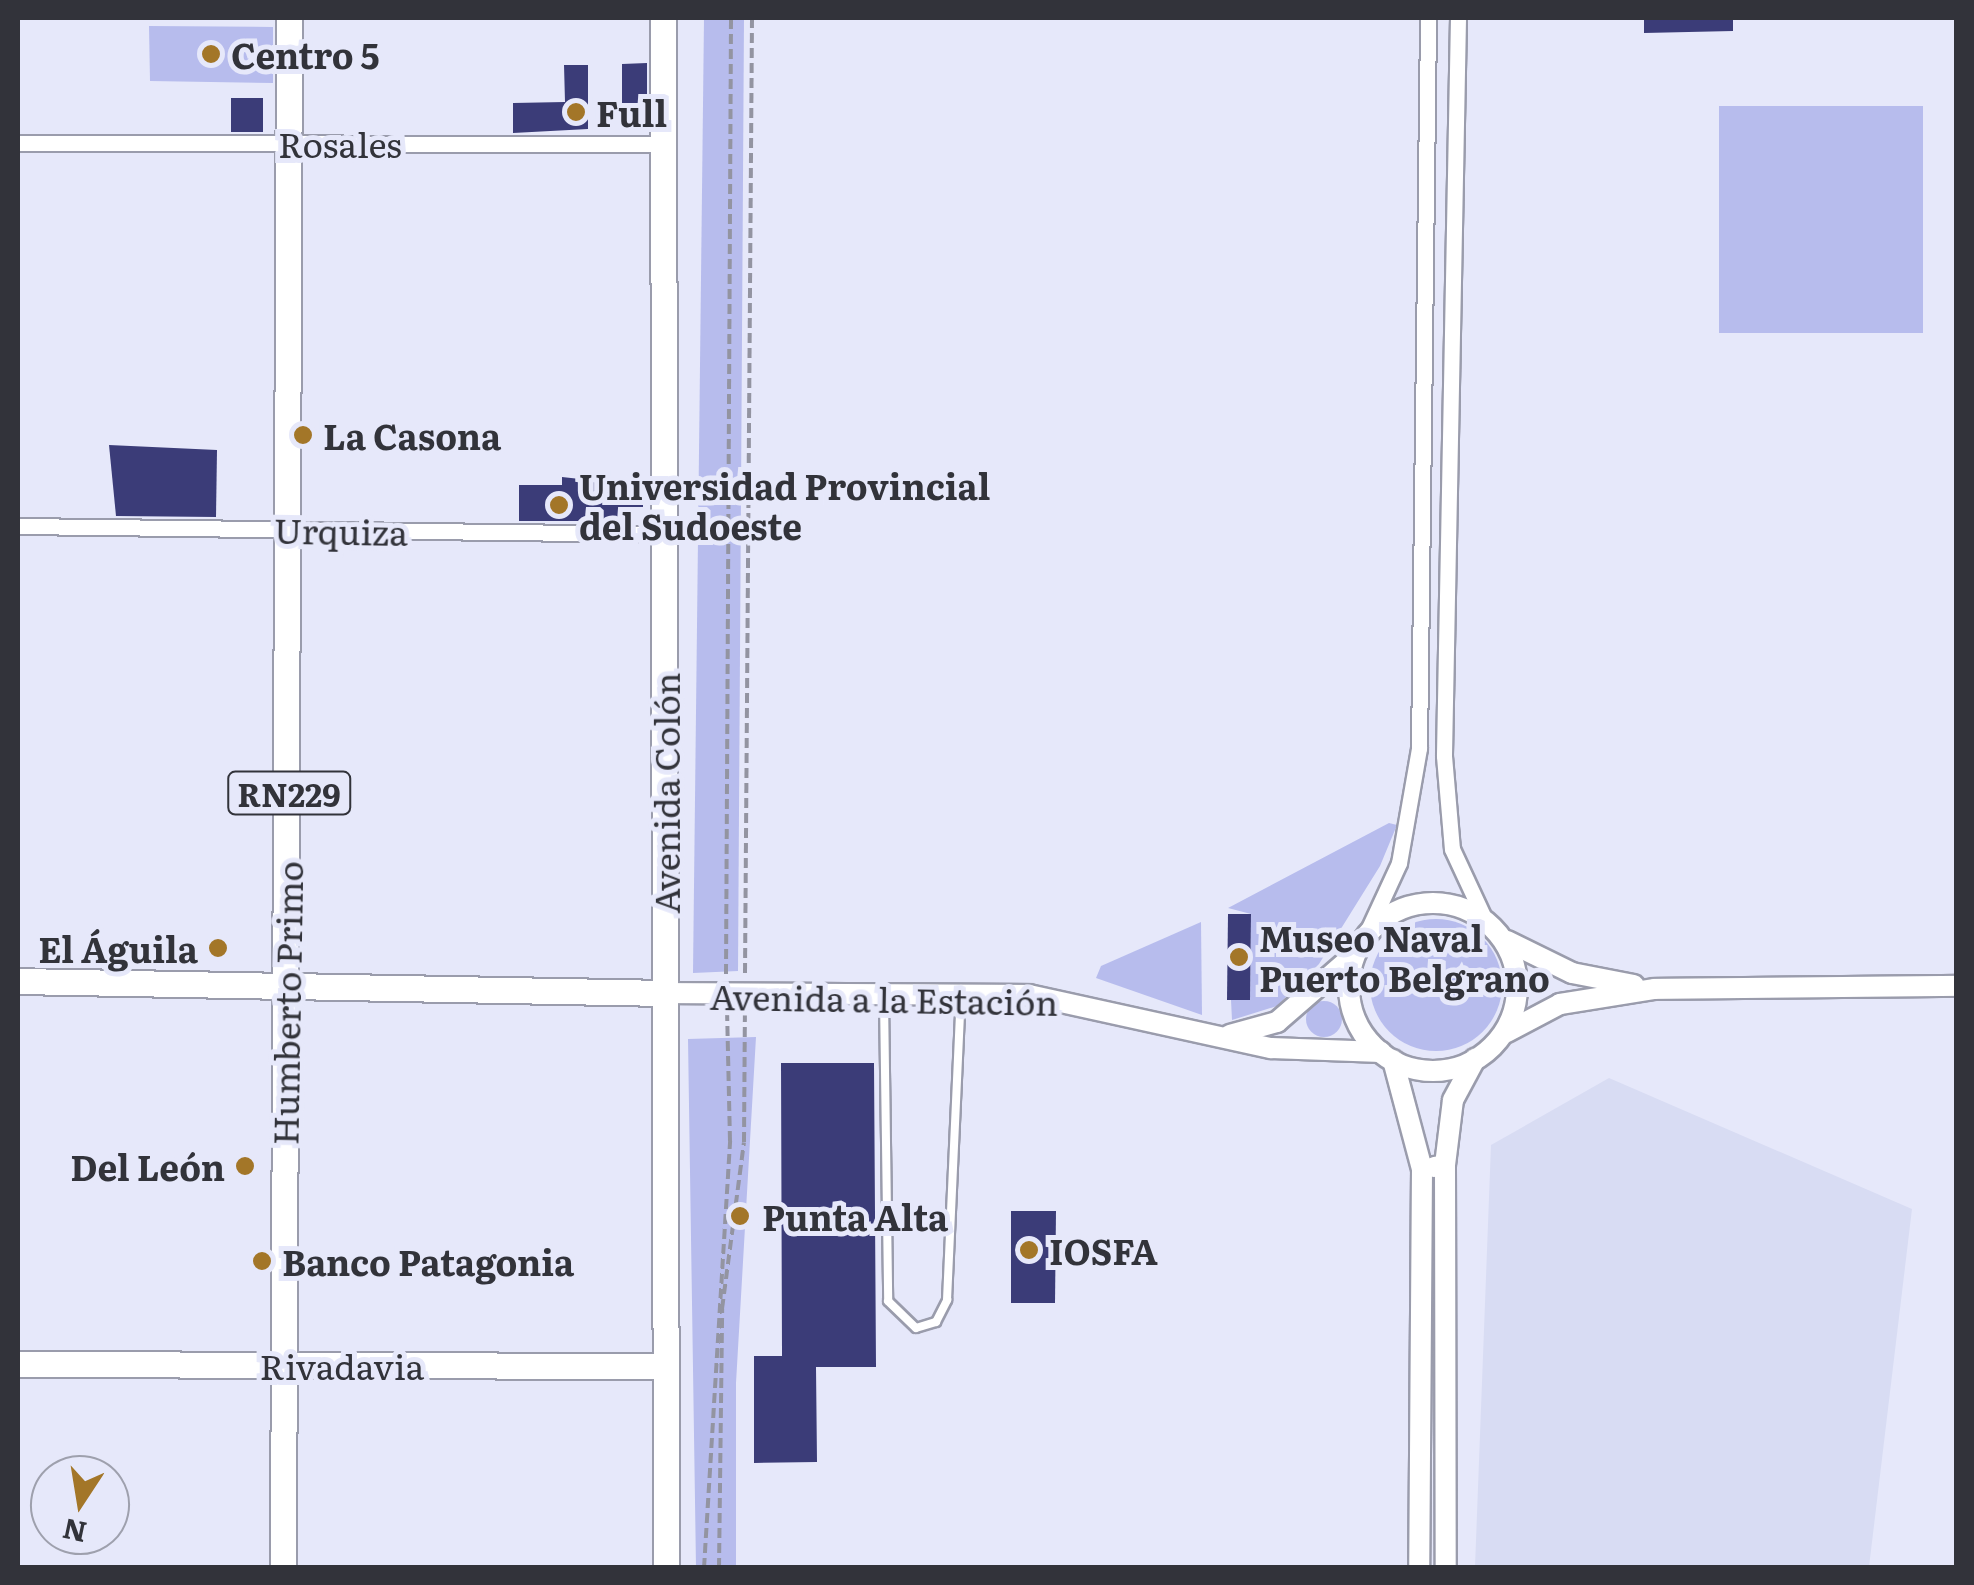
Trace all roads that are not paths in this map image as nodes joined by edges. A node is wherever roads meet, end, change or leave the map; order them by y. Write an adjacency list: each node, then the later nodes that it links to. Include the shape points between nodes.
1 (289, 18): 6 (main road, Humberto Primo / RN229)
2 (663, 18): 7 (main road, Avenida Colón)
3 (1428, 18): 13 (street, via 1417,777 1399,863)
4 (1458, 18): 11 (street, via 1446,807 1462,884)
5 (18, 142): 6 (street, Rosales)
6 (290, 142): 7 (street, Rosales); 9 (main road, Humberto Primo / RN229)
7 (664, 144): 10 (main road, Avenida Colón)
8 (18, 526): 9 (street, Urquiza)
9 (291, 530): 10 (street, Urquiza); 15 (main road, Humberto Primo / RN229)
10 (664, 534): 18 (main road, Avenida Colón)
11 (1485, 920): 12 (street); 13 (street, via 1424,903 1385,918)
12 (1500, 936): 17 (street, via 1550,965); 22 (street, via 1518,987)
13 (1360, 946): 21 (street, via 1278,1022); 23 (street, via 1352,1006)
14 (18, 981): 15 (main road)
15 (288, 982): 18 (main road); 28 (main road, Humberto Primo / RN229)
16 (1956, 986): 17 (street)
17 (1656, 989): 22 (street, via 1560,1004)
18 (665, 993): 19 (street, Avenida a la Estación); 29 (main road, Avenida Colón)
19 (884, 994): 20 (street, Avenida a la Estación); 20 (lane, via 888,1301 916,1328 936,1322 947,1300)
20 (961, 995): 21 (street, Avenida a la Estación, via 1046,998)
21 (1218, 1036): 23 (street, Avenida a la Estación)
22 (1500, 1038): 24 (street)
23 (1387, 1056): 24 (street, via 1434,1070); 26 (street)
24 (1475, 1060): 25 (street, via 1453,1100)
25 (1445, 1165): 26 (street); 33 (street)
26 (1422, 1168): 32 (street)
27 (18, 1364): 28 (main road, Rivadavia)
28 (280, 1365): 29 (main road, Rivadavia); 30 (main road, Humberto Primo / RN229)
29 (666, 1366): 31 (main road, Avenida Colón)
30 (283, 1568)
31 (666, 1568)
32 (1419, 1568)
33 (1446, 1568)

